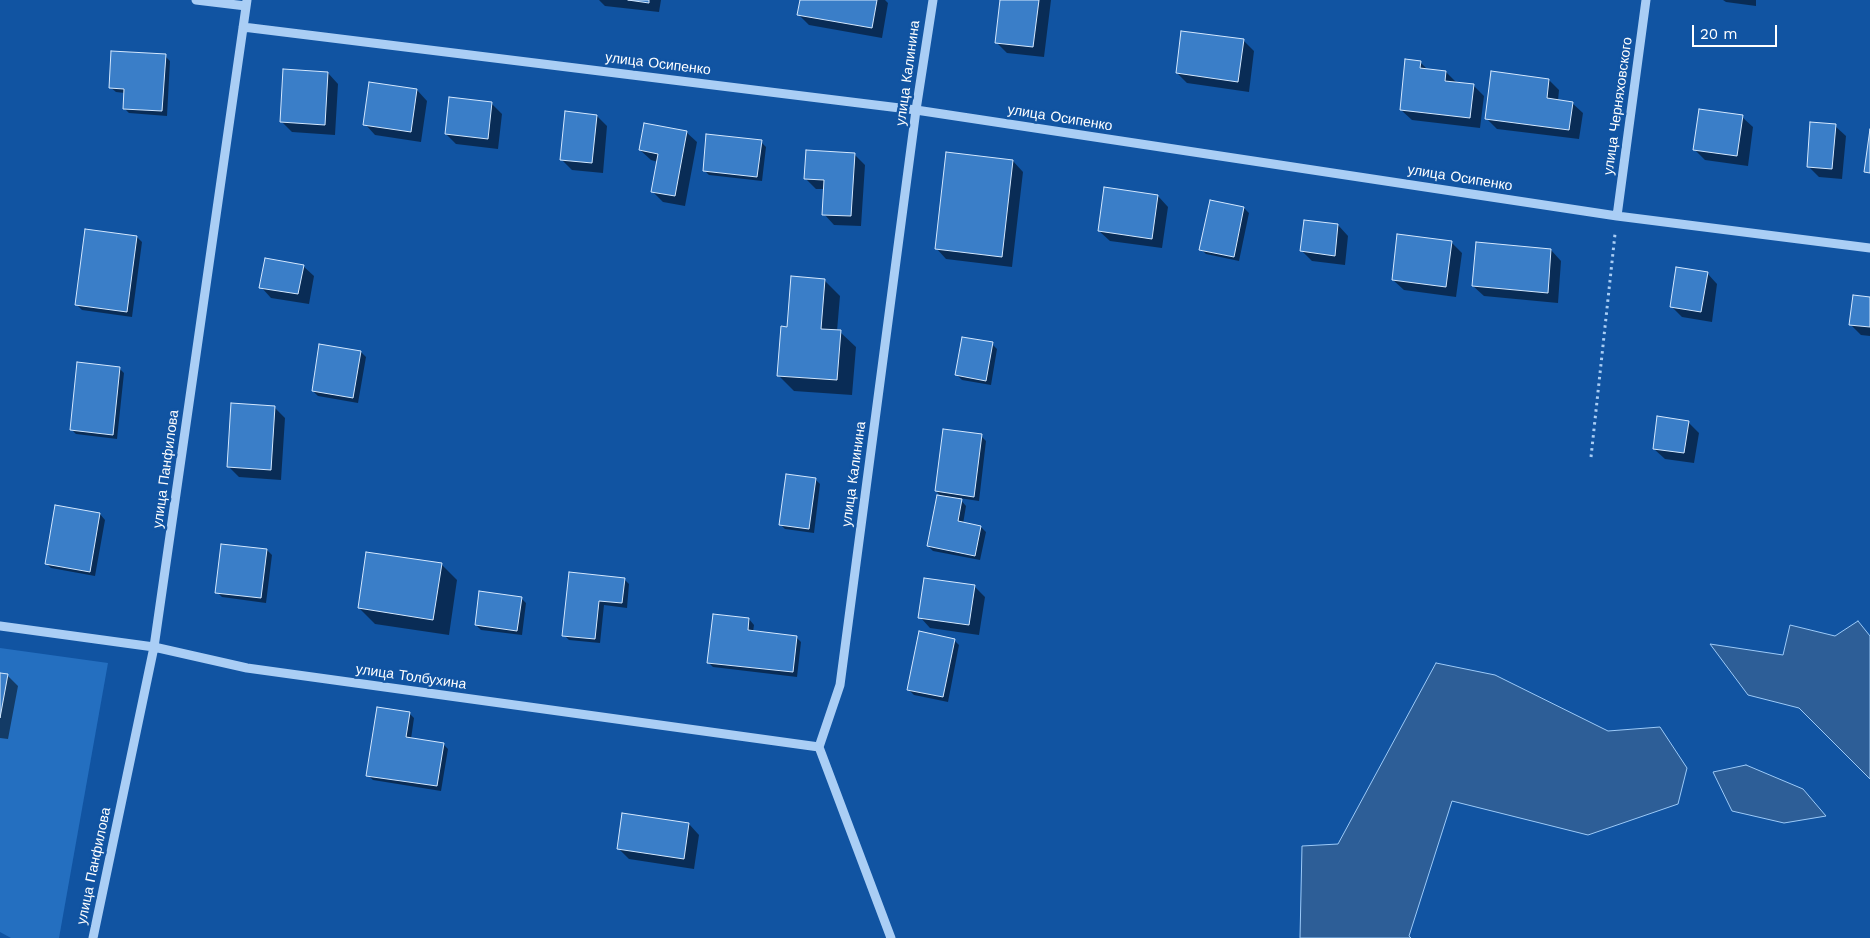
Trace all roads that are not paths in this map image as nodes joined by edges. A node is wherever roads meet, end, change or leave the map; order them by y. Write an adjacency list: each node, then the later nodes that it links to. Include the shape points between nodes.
1 (196, 0): 4 (street)
2 (933, 0): 6 (street, улица Калинина)
3 (1646, 0): 7 (street, улица Черняховского)
4 (246, 3): 5 (street, улица Панфилова)
5 (244, 27): 6 (street, улица Осипенко); 10 (street, улица Панфилова)
6 (916, 110): 7 (street, улица Осипенко); 11 (street, улица Калинина, via 840,686)
7 (1617, 216): 8 (street, улица Осипенко)
8 (1870, 248)
9 (0, 626): 10 (street, улица Толбухина)
10 (154, 647): 11 (street, улица Толбухина, via 246,668); 12 (street, улица Панфилова)
11 (819, 747): 15 (street)
12 (95, 928): 13 (street, улица Панфилова); 14 (street)
13 (93, 938)
14 (97, 938)
15 (891, 938)

